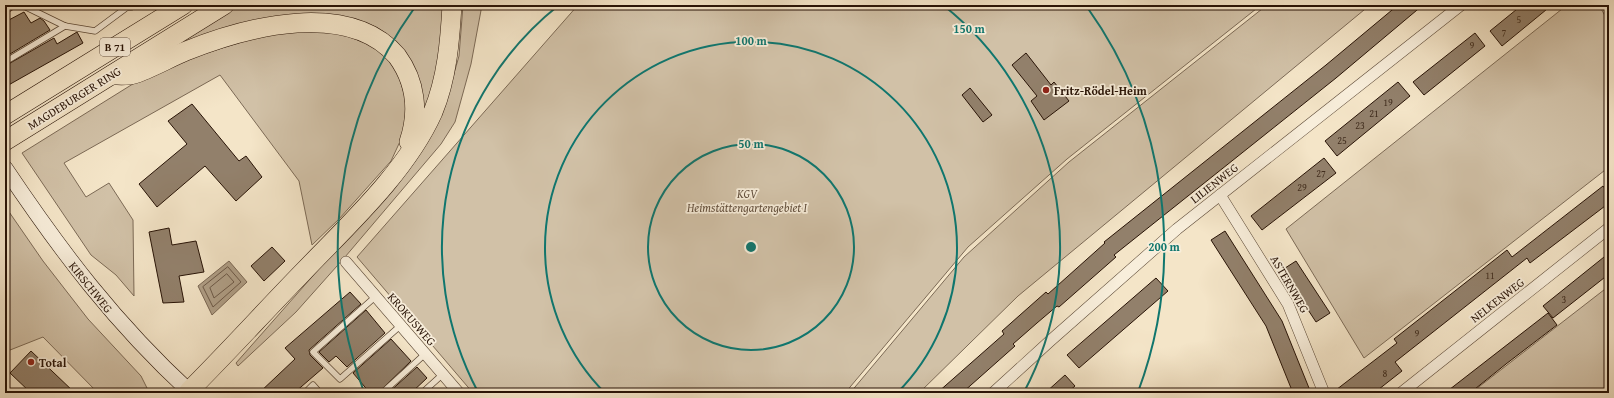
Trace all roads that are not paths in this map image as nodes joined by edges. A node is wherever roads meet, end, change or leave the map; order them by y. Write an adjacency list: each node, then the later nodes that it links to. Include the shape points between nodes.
1 (14, 5): 8 (lane)
2 (22, 5): 9 (lane)
3 (130, 5): 9 (lane, via 95,31)
4 (183, 5): 12 (highway, MAGDEBURGER RING / B 71)
5 (224, 5): 11 (highway, MAGDEBURGER RING / B 71)
6 (452, 5): 14 (highway, via 448,52 439,94 420,136)
7 (1461, 5): 16 (street, LILIENWEG)
8 (5, 11)
9 (65, 26): 10 (lane)
10 (5, 62)
11 (112, 75): 13 (highway, MAGDEBURGER RING / B 71); 14 (highway, via 133,74 220,38 277,23 308,19 353,23 376,34 388,45 402,64 412,86 416,107 415,122)
12 (5, 115)
13 (5, 141)
14 (399, 166): 23 (highway, via 343,230)
15 (9, 175): 23 (main road, KIRSCHWEG, via 95,294)
16 (1220, 195): 29 (street, LILIENWEG, via 1155,248); 30 (street, ASTERNWEG, via 1288,304)
17 (1609, 228): 31 (street, NELKENWEG)
18 (346, 262): 19 (street, KROKUSWEG)
19 (375, 296): 20 (street, KROKUSWEG); 20 (lane, via 313,352 340,379)
20 (400, 326): 21 (street, KROKUSWEG)
21 (425, 354): 22 (street, KROKUSWEG); 26 (lane)
22 (443, 374): 27 (lane); 28 (street, KROKUSWEG)
23 (188, 392)
24 (305, 393): 25 (lane, via 313,385)
25 (320, 393)
26 (382, 393)
27 (422, 393)
28 (459, 393)
29 (993, 393)
30 (1324, 393)
31 (1401, 393)

